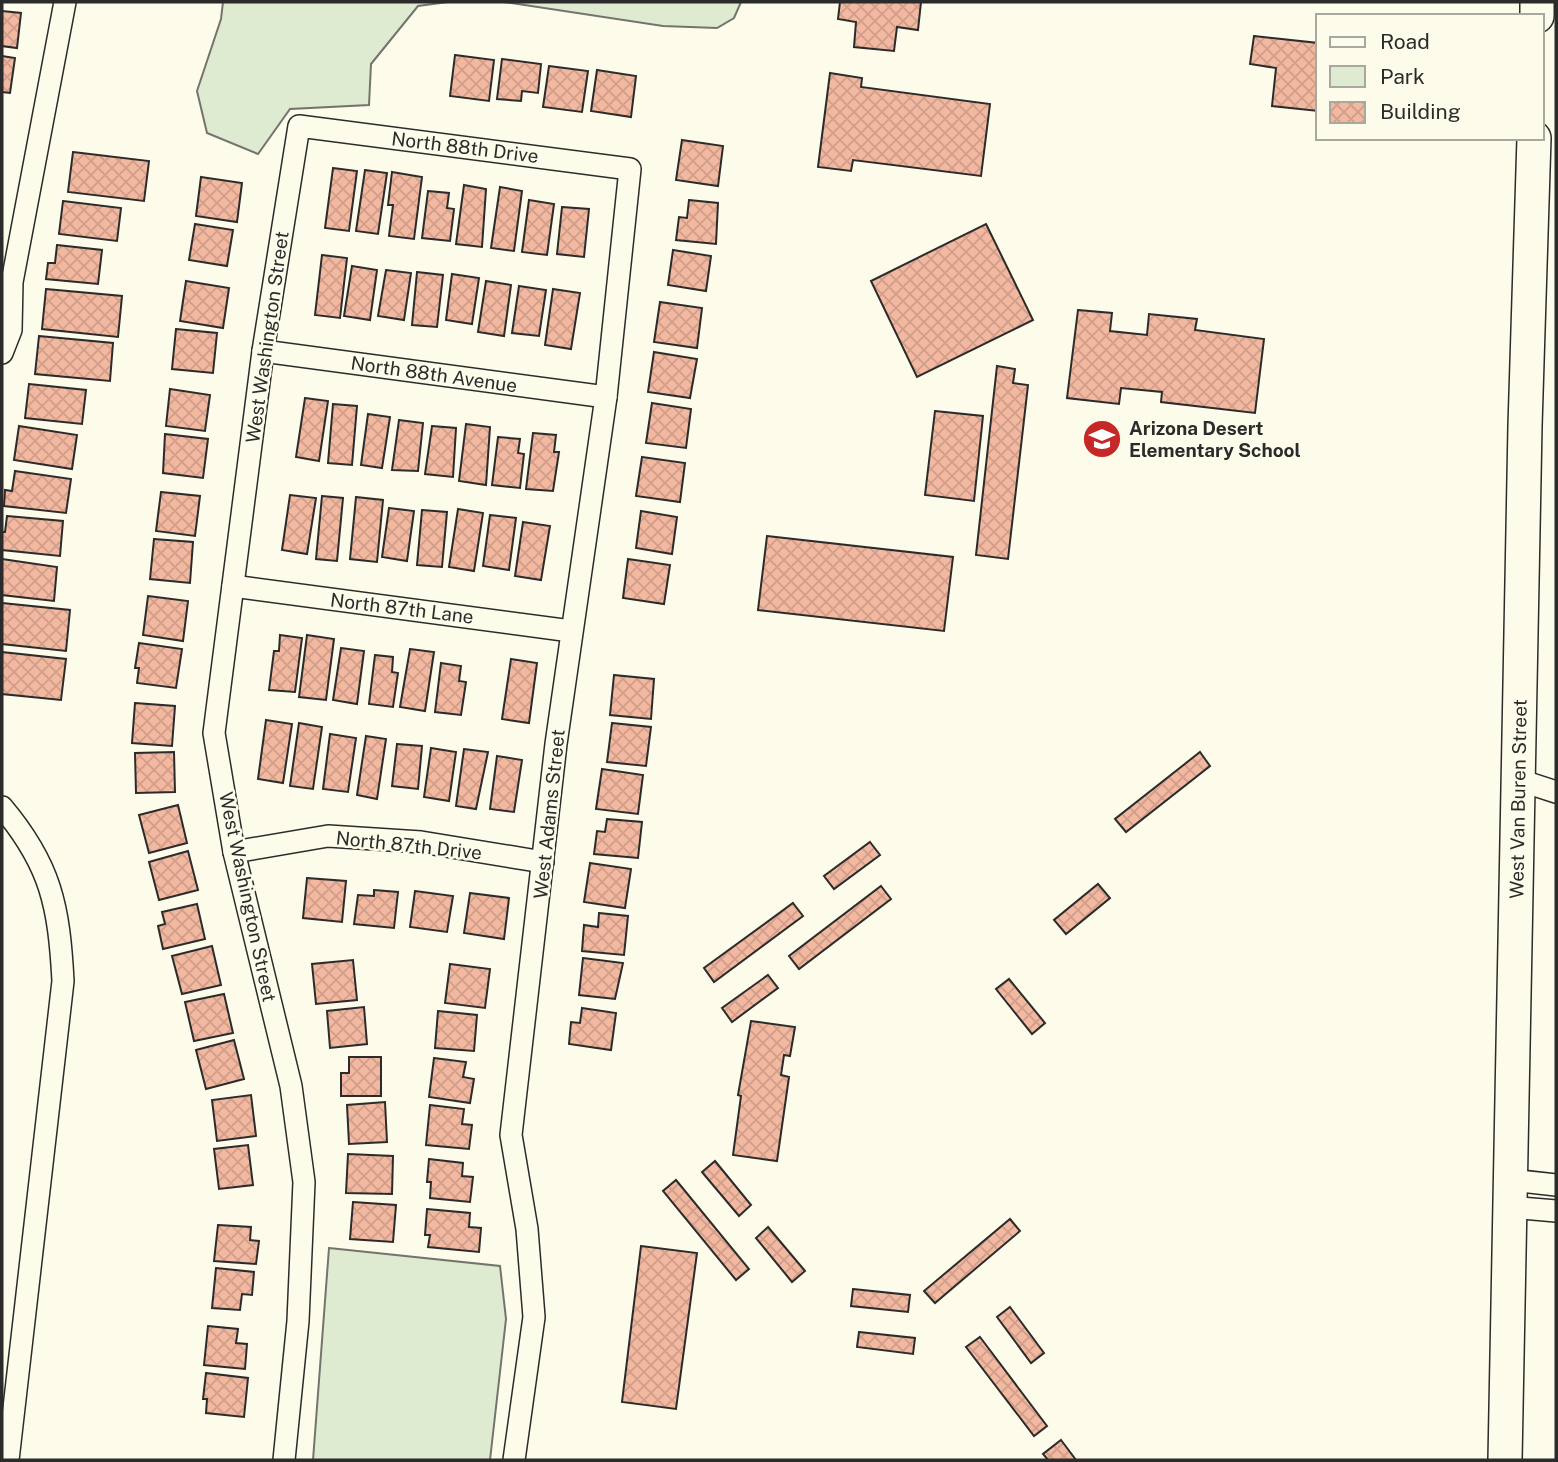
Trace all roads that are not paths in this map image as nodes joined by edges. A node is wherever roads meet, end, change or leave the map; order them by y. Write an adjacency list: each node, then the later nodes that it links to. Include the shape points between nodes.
1 (65, 2): 5 (street)
2 (299, 126): 4 (street, North 88th Drive); 6 (street, West Washington Street)
3 (1534, 140): 12 (main road, West Van Buren Street)
4 (630, 169): 8 (street, West Adams Street)
5 (7, 288): 7 (street, via 11,330)
6 (263, 351): 8 (street, North 88th Avenue); 9 (street, West Washington Street)
7 (2, 353)
8 (606, 397): 10 (street, West Adams Street)
9 (233, 586): 10 (street, North 87th Lane); 15 (street, West Washington Street, via 214,733)
10 (571, 631): 16 (street, West Adams Street)
11 (1556, 776): 12 (street)
12 (1519, 780): 13 (street); 18 (main road, West Van Buren Street)
13 (1556, 792)
14 (2, 807): 20 (street, via 42,863 60,924 63,981)
15 (234, 852): 16 (street, North 87th Drive, via 328,836 421,842); 21 (street, West Washington Street, via 291,1086 304,1182 298,1321)
16 (543, 862): 22 (street, West Adams Street, via 511,1135 527,1229 534,1317)
17 (1556, 1185): 18 (street)
18 (1510, 1194): 19 (street); 23 (main road, West Van Buren Street)
19 (1556, 1211)
20 (8, 1460)
21 (284, 1460)
22 (514, 1460)
23 (1505, 1460)

